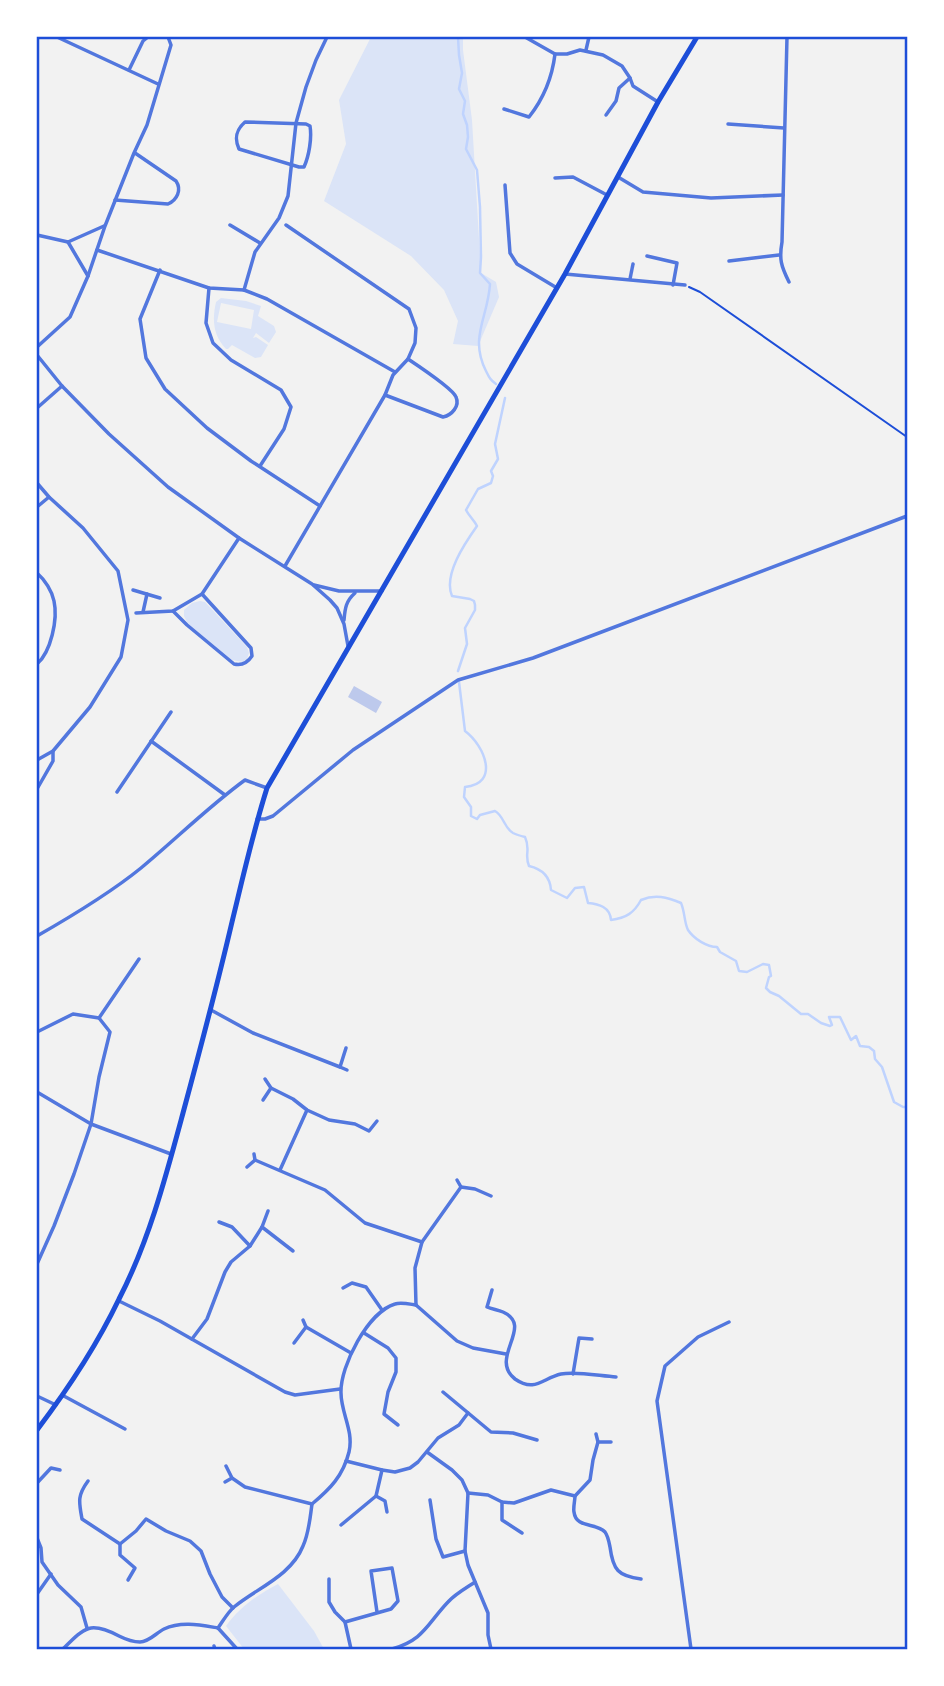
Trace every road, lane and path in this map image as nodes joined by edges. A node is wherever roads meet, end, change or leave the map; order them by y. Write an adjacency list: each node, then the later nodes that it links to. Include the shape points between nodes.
1 (57, 37): 11 (street)
2 (148, 37): 11 (street)
3 (168, 37): 13 (street, via 171,45)
4 (327, 37): 17 (street)
5 (525, 37): 10 (street)
6 (589, 37): 9 (street)
7 (697, 37): 14 (main road)
8 (787, 37): 19 (street)
9 (586, 50): 10 (street); 12 (street, via 622,66)
10 (555, 54): 15 (street, via 553,74 529,117)
11 (129, 70): 13 (street)
12 (630, 78): 14 (street, via 633,86); 16 (street, via 619,88)
13 (158, 84): 20 (street)
14 (658, 102): 22 (main road)
15 (504, 109)
16 (606, 115)
17 (296, 123): 21 (street); 21 (street, via 311,129 307,163 302,168); 21 (street, via 245,122 236,134 239,149)
18 (728, 124): 19 (street)
19 (784, 128): 26 (street)
20 (134, 153): 27 (street); 27 (street, via 176,181 179,190 168,204)
21 (291, 164): 33 (street, via 288,196 279,218)
22 (618, 177): 25 (main road); 26 (street, via 643,192 711,198)
23 (555, 178): 25 (street, via 573,177)
24 (505, 186): 47 (street, via 510,253 517,264)
25 (609, 195): 40 (main road)
26 (783, 195): 35 (street)
27 (116, 200): 30 (street)
28 (230, 225): 33 (street)
29 (286, 225): 51 (street, via 409,309 416,328)
30 (105, 226): 32 (street); 34 (street)
31 (37, 235): 32 (street)
32 (68, 242): 41 (street)
33 (260, 243): 48 (street)
34 (97, 250): 39 (street); 41 (street)
35 (780, 255): 37 (street); 43 (street)
36 (647, 256): 44 (street, via 677,263)
37 (729, 261)
38 (633, 264): 42 (street)
39 (160, 270): 46 (street); 57 (street, via 141,319 146,358 166,389 206,428)
40 (565, 274): 42 (street); 47 (main road)
41 (88, 276): 49 (street, via 70,317)
42 (630, 279): 44 (street)
43 (789, 282)
44 (673, 285): 45 (street)
45 (685, 285): 56 (path)
46 (209, 288): 48 (street); 57 (street, via 206,323 213,343 231,360 281,390 291,407 284,429)
47 (557, 288): 68 (main road)
48 (244, 290): 52 (street)
49 (37, 347)
50 (37, 355): 53 (street)
51 (408, 359): 52 (street); 54 (street, via 455,393 453,412 443,417)
52 (395, 372): 54 (street)
53 (62, 386): 55 (street); 63 (street, via 168,487)
54 (385, 395): 60 (street)
55 (37, 408)
56 (907, 437)
57 (260, 466): 60 (street)
58 (37, 483): 59 (street)
59 (49, 497): 61 (street); 81 (street, via 83,528 118,571 128,620 121,657 90,707)
60 (320, 506): 64 (street)
61 (37, 507)
62 (907, 516): 87 (street, via 533,658 457,680 353,750 273,816)
63 (239, 538): 64 (street); 71 (street)
64 (285, 566): 66 (street)
65 (37, 573): 78 (street, via 54,601 54,634)
66 (312, 584): 69 (street); 76 (street, via 337,608)
67 (133, 590): 70 (street)
68 (382, 591): 69 (street); 77 (main road)
69 (356, 592): 76 (street, via 347,600)
70 (147, 594): 72 (street); 74 (street)
71 (202, 594): 73 (street); 73 (street, via 251,648 253,656 242,664 223,657)
72 (160, 598)
73 (173, 611): 74 (street)
74 (143, 612): 75 (street)
75 (136, 613)
76 (344, 624): 77 (street)
77 (349, 649): 83 (main road)
78 (37, 664)
79 (171, 712): 80 (street)
80 (151, 741): 85 (street); 86 (street)
81 (53, 751): 82 (street); 84 (street, via 53,761)
82 (37, 760)
83 (267, 788): 86 (street, via 244,780); 87 (main road)
84 (37, 789)
85 (117, 792)
86 (225, 795): 88 (street, via 139,870)
87 (257, 819): 90 (main road)
88 (37, 936)
89 (139, 959): 91 (street)
90 (211, 1010): 94 (street, via 253,1033); 103 (main road)
91 (99, 1018): 92 (street, via 73,1014); 102 (street, via 110,1032)
92 (37, 1032)
93 (346, 1048): 94 (street)
94 (340, 1067): 95 (street)
95 (347, 1070)
96 (265, 1079): 97 (street)
97 (271, 1088): 99 (street); 100 (street)
98 (37, 1093): 102 (street)
99 (263, 1100)
100 (307, 1110): 101 (street, via 369,1131); 107 (street)
101 (377, 1121)
102 (91, 1124): 103 (street); 117 (street)
103 (172, 1154): 120 (main road)
104 (254, 1154): 105 (street)
105 (255, 1160): 106 (street); 107 (street)
106 (247, 1167)
107 (280, 1170): 114 (street, via 325,1190 365,1223)
108 (457, 1180): 109 (street)
109 (461, 1187): 110 (street); 114 (street)
110 (491, 1196)
111 (268, 1211): 113 (street)
112 (219, 1222): 115 (street, via 232,1227)
113 (262, 1227): 115 (street); 116 (street)
114 (422, 1242): 121 (street, via 415,1268)
115 (250, 1246): 127 (street, via 231,1262)
116 (293, 1251)
117 (37, 1264)
118 (343, 1287): 122 (street, via 352,1283 366,1287)
119 (492, 1290): 131 (street, via 487,1307 504,1312 515,1324)
120 (119, 1301): 127 (street); 136 (main road)
121 (416, 1305): 122 (street, via 397,1302); 131 (street, via 457,1341)
122 (382, 1310): 126 (street)
123 (303, 1320): 125 (street)
124 (729, 1322): 190 (street, via 698,1337 665,1366 657,1401)
125 (306, 1327): 129 (street); 130 (street)
126 (363, 1333): 130 (street); 140 (street, via 396,1358 384,1414)
127 (192, 1339): 134 (street, via 285,1392 295,1395)
128 (592, 1339): 132 (street, via 579,1338)
129 (294, 1343)
130 (351, 1353): 134 (street)
131 (506, 1354): 132 (street, via 510,1374 526,1384)
132 (573, 1374): 133 (street)
133 (616, 1377)
134 (340, 1389): 149 (street, via 351,1435)
135 (443, 1392): 139 (street)
136 (62, 1395): 138 (main road); 141 (street)
137 (37, 1396): 138 (street)
138 (56, 1405): 142 (main road)
139 (468, 1413): 144 (street, via 491,1432); 147 (street)
140 (398, 1424)
141 (125, 1429)
142 (37, 1430)
143 (596, 1434): 145 (street)
144 (537, 1440)
145 (598, 1442): 146 (street); 160 (street, via 590,1480)
146 (611, 1442)
147 (427, 1452): 152 (street, via 410,1468); 158 (street, via 462,1480)
148 (47, 1460): 151 (street)
149 (346, 1461): 152 (street); 163 (street, via 332,1488)
150 (226, 1466): 154 (street)
151 (51, 1468): 153 (street); 157 (street)
152 (382, 1470): 159 (street)
153 (60, 1471)
154 (232, 1478): 156 (street); 163 (street, via 245,1487)
155 (88, 1481): 168 (street, via 79,1496 82,1519)
156 (225, 1482)
157 (37, 1483)
158 (468, 1493): 162 (street); 169 (street)
159 (376, 1496): 164 (street, via 385,1501); 165 (street)
160 (575, 1496): 162 (street, via 551,1490 514,1503); 174 (street, via 577,1520 605,1532 617,1570)
161 (430, 1500): 169 (street, via 443,1557)
162 (502, 1502): 166 (street, via 502,1520)
163 (312, 1504): 178 (street, via 303,1549 281,1574)
164 (387, 1512)
165 (341, 1524)
166 (522, 1533)
167 (37, 1538): 172 (street, via 42,1562)
168 (120, 1544): 170 (street, via 120,1555); 178 (street, via 146,1519 190,1541)
169 (465, 1551): 176 (street)
170 (135, 1568): 171 (street); 175 (street)
171 (142, 1568)
172 (51, 1574): 177 (street); 181 (street, via 81,1607)
173 (329, 1579): 180 (street, via 329,1602)
174 (641, 1579)
175 (128, 1580)
176 (475, 1582): 188 (street, via 448,1601 415,1640); 189 (street, via 488,1613)
177 (37, 1594)
178 (233, 1608): 182 (street)
179 (377, 1612): 179 (street, via 391,1609 398,1601 392,1568 371,1571); 180 (street)
180 (345, 1622): 187 (street)
181 (88, 1628): 183 (street, via 103,1628 129,1642); 184 (street)
182 (218, 1628): 183 (street, via 175,1625); 186 (street)
183 (144, 1642): 185 (street)
184 (64, 1649)
185 (147, 1649)
186 (237, 1649)
187 (351, 1649)
188 (393, 1649)
189 (491, 1649)
190 (691, 1649)

